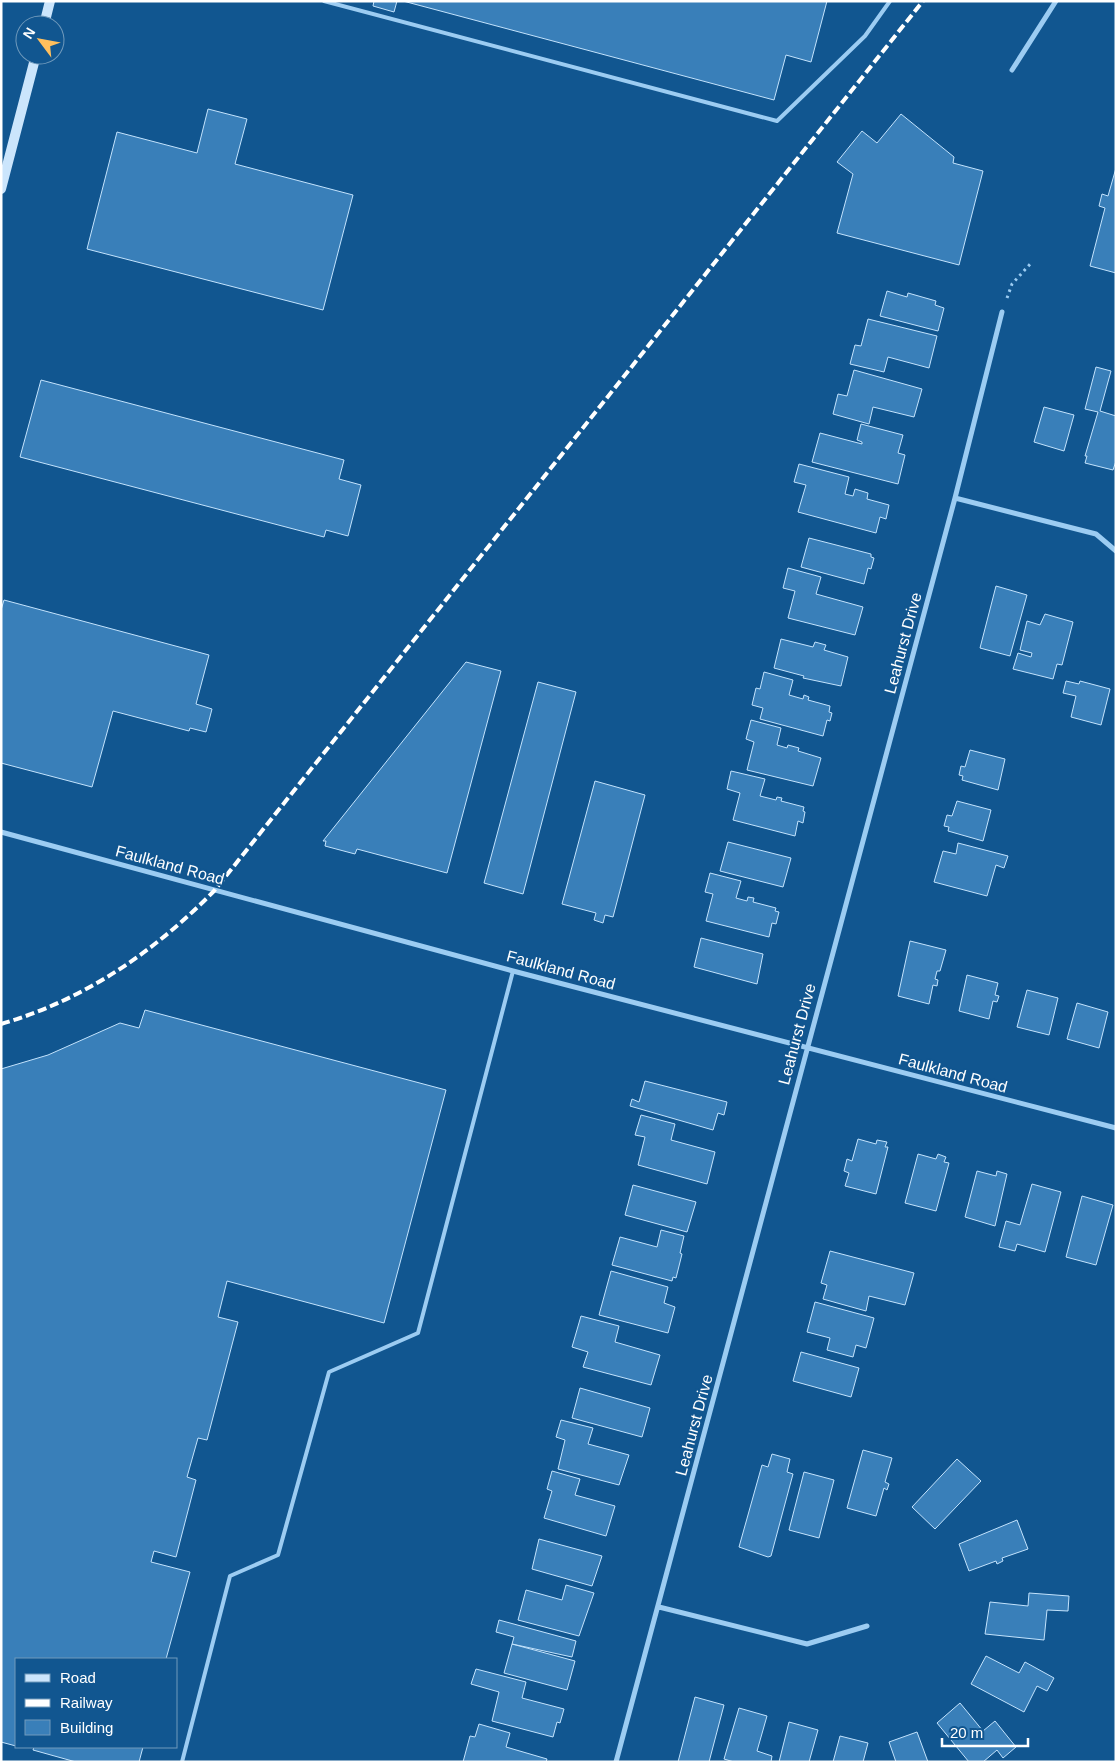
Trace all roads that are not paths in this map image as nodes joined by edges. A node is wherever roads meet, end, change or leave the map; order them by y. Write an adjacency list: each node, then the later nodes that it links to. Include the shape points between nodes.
1 (50, 1): 5 (street)
2 (324, 1): 3 (lane, via 777,121 865,36)
3 (890, 1)
4 (1056, 1): 7 (street)
5 (46, 15)
6 (33, 65): 8 (street)
7 (1012, 70)
8 (3, 175): 9 (street)
9 (1, 189)
10 (1002, 312): 11 (street, Leahurst Drive)
11 (955, 498): 12 (street, via 1096,534); 15 (street, Leahurst Drive)
12 (1116, 551)
13 (1, 832): 14 (street, Faulkland Road)
14 (513, 971): 15 (street, Faulkland Road); 19 (lane, via 418,1333 329,1372 278,1555 230,1576)
15 (806, 1048): 16 (street, Faulkland Road); 17 (street, Leahurst Drive)
16 (1116, 1128)
17 (659, 1607): 18 (street, via 807,1644); 20 (street, Leahurst Drive)
18 (868, 1626)
19 (182, 1762)
20 (616, 1762)

